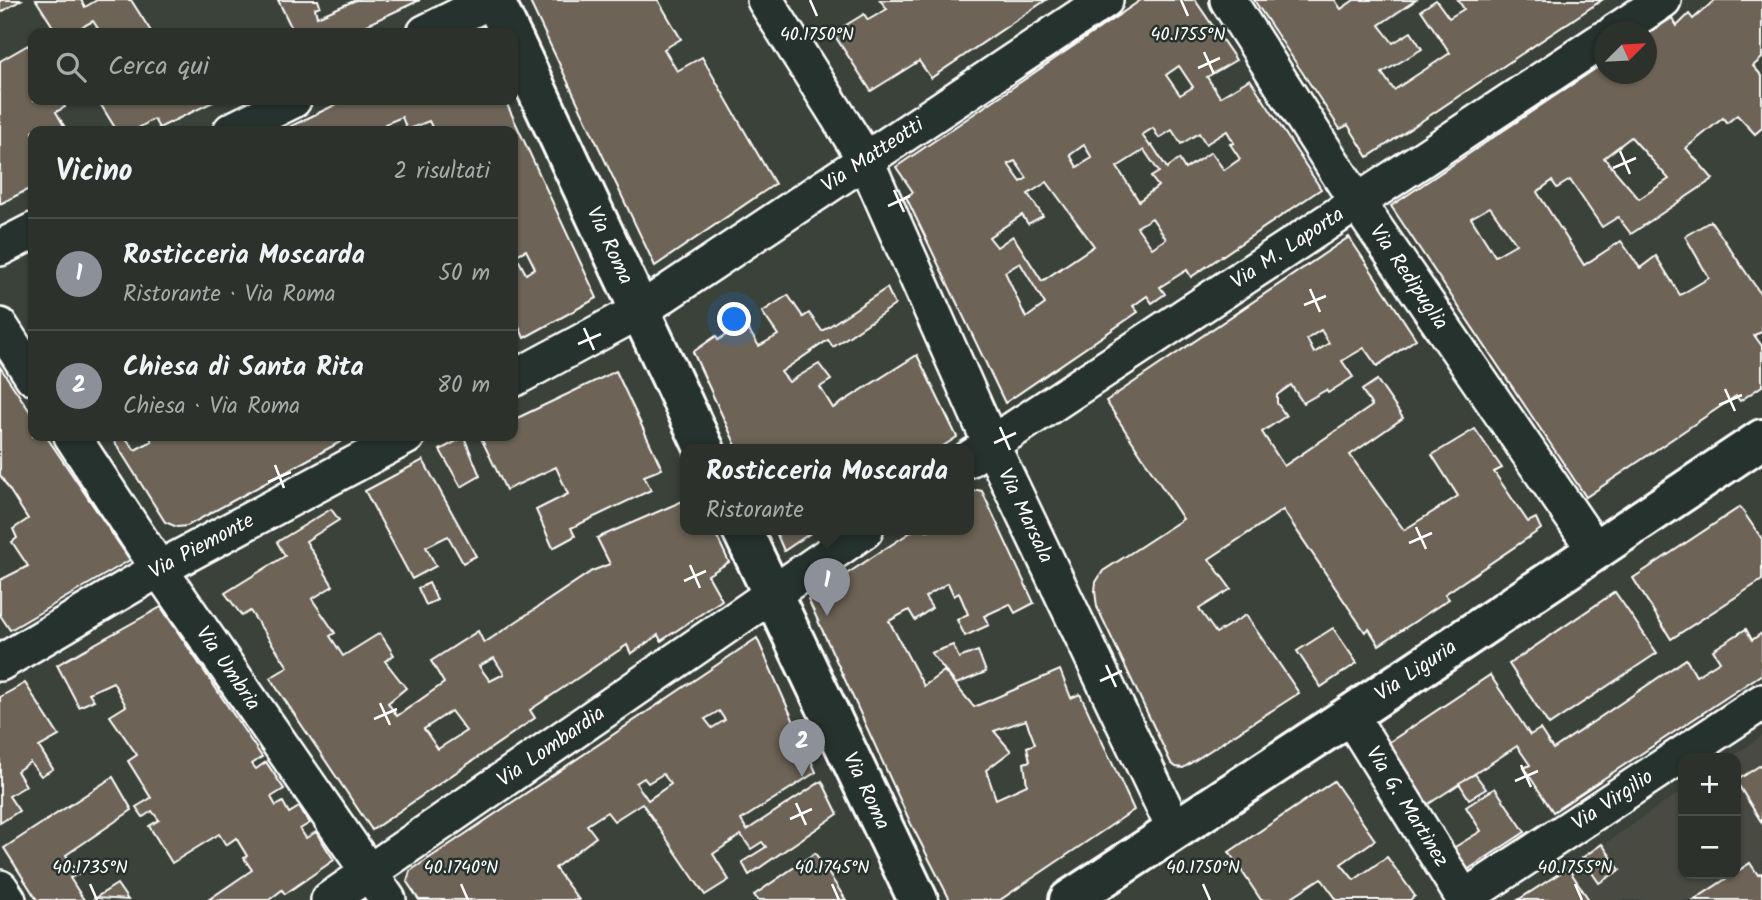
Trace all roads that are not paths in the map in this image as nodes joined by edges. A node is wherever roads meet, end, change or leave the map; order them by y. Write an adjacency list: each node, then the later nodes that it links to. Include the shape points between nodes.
1 (493, 0): 7 (street); 8 (main road)
2 (765, 0): 13 (street, Via Marsala)
3 (1105, 0): 13 (street, Via Matteotti)
4 (1228, 0): 14 (street, Via Redipuglia)
5 (1663, 0): 6 (street)
6 (1632, 21)
7 (435, 28)
8 (507, 28)
9 (1594, 46): 14 (street, Via M. Laporta)
10 (518, 50): 17 (main road, Via Roma)
11 (283, 105): 12 (street)
12 (241, 126)
13 (865, 159): 17 (street, Via Matteotti); 25 (street, Via Marsala)
14 (1357, 202): 25 (street, Via M. Laporta); 28 (street, Via Redipuglia)
15 (28, 234): 16 (street)
16 (0, 248)
17 (640, 310): 20 (street); 24 (main road, Via Roma)
18 (0, 326): 19 (street)
19 (28, 369)
20 (518, 376)
21 (1762, 439): 28 (main road, Via Liguria)
22 (75, 441): 29 (street, Via Umbria)
23 (398, 441): 29 (street, Via Piemonte)
24 (702, 444)
25 (980, 452): 34 (street, Via Marsala)
26 (744, 535): 30 (main road, Via Roma)
27 (858, 535): 30 (street)
28 (1596, 551): 33 (main road, Via Liguria)
29 (159, 569): 31 (street, Via Piemonte); 35 (street, Via Umbria)
30 (771, 594): 35 (street, Via Lombardia); 40 (main road, Via Roma)
31 (0, 663)
32 (1762, 702): 37 (street, Via Virgilio)
33 (1350, 715): 34 (main road, Via Liguria); 37 (street, Via G. Martinez)
34 (1175, 830): 41 (main road, Via Liguria)
35 (379, 887): 39 (street, Via Lombardia)
36 (0, 888): 38 (street)
37 (1465, 899)
38 (8, 900)
39 (329, 900)
40 (918, 900)
41 (1069, 900)

